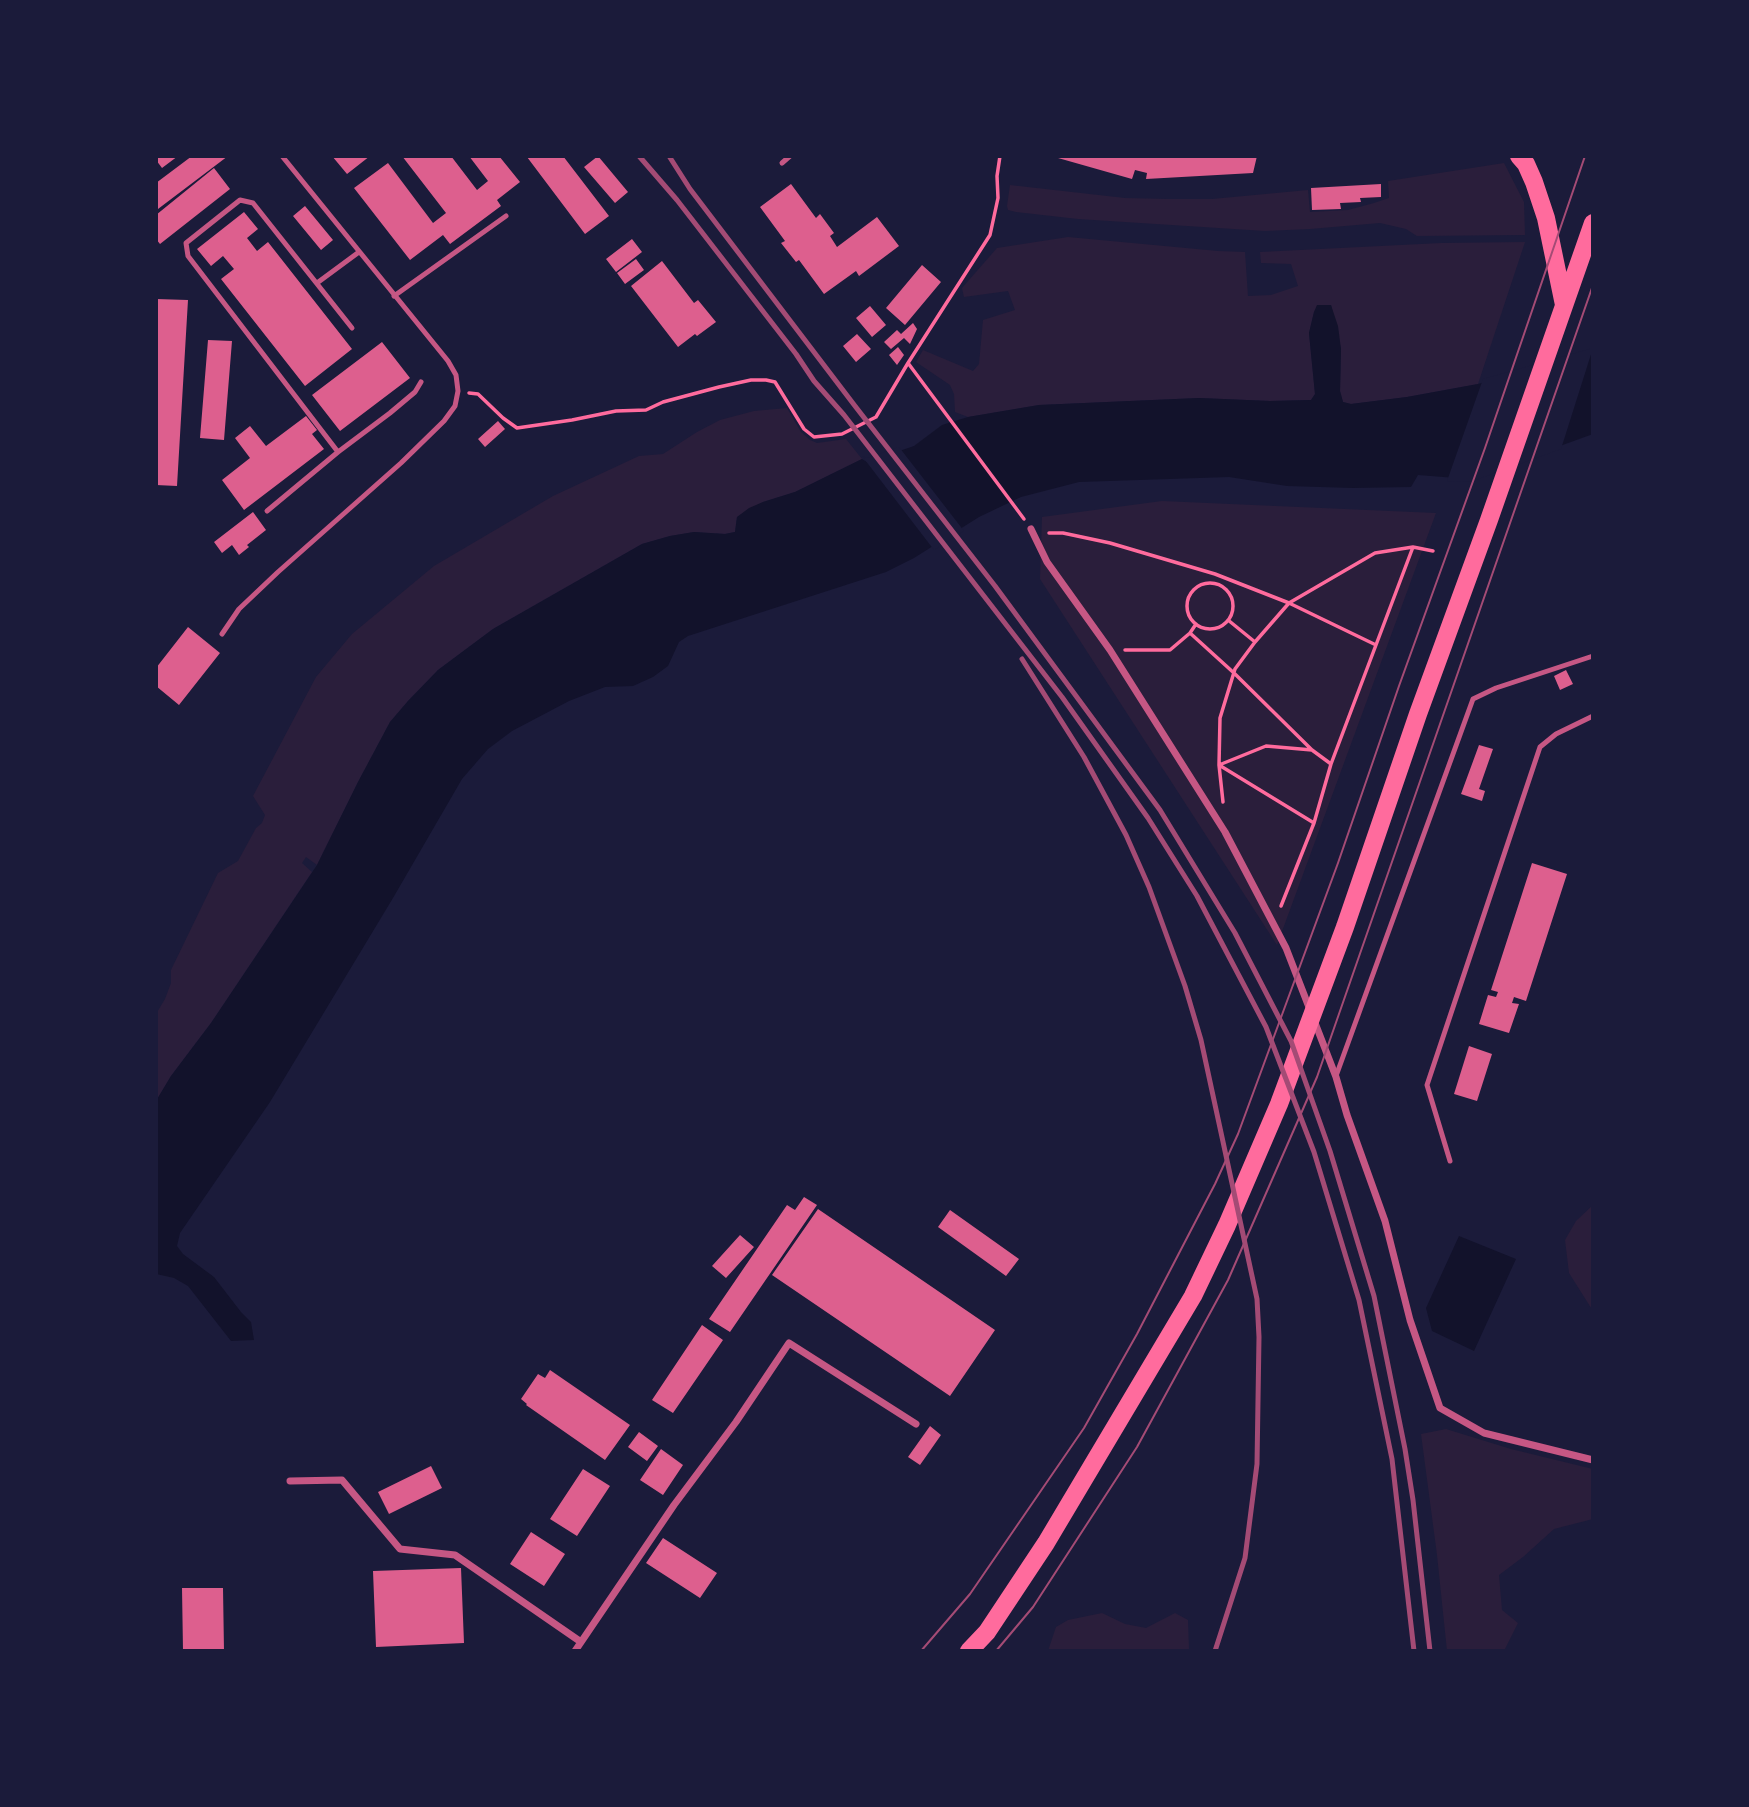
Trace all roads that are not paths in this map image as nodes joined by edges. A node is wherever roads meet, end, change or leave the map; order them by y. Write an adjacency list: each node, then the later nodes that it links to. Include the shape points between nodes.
1 (282, 156): 7 (lane)
2 (790, 156): 4 (lane)
3 (1519, 156): 10 (main road, via 1535,182 1546,218)
4 (782, 163)
5 (506, 216): 9 (lane)
6 (1593, 223): 10 (main road)
7 (359, 252): 8 (lane); 9 (lane)
8 (317, 284): 11 (lane); 13 (lane, via 253,203 240,200 186,243 188,257)
9 (394, 296): 16 (lane, via 456,375 455,406 401,463 239,610)
10 (1564, 306): 26 (main road, via 1345,927 1279,1104 1227,1225 1193,1296 1066,1510 987,1632)
11 (352, 328)
12 (421, 382): 13 (lane, via 415,392)
13 (338, 452): 14 (lane)
14 (267, 511)
15 (1032, 531): 19 (street, via 1047,562 1110,650 1226,832 1286,948)
16 (222, 634)
17 (1593, 656): 19 (lane, via 1473,699)
18 (1593, 716): 20 (lane, via 1540,747 1427,1085)
19 (1336, 1077): 22 (street, via 1385,1220 1410,1320 1440,1408 1485,1433)
20 (1450, 1161)
21 (916, 1423): 24 (street, via 789,1343)
22 (1593, 1460)
23 (290, 1481): 24 (street, via 342,1480 400,1549 455,1555)
24 (581, 1642): 25 (street)
25 (575, 1651)
26 (969, 1651)

